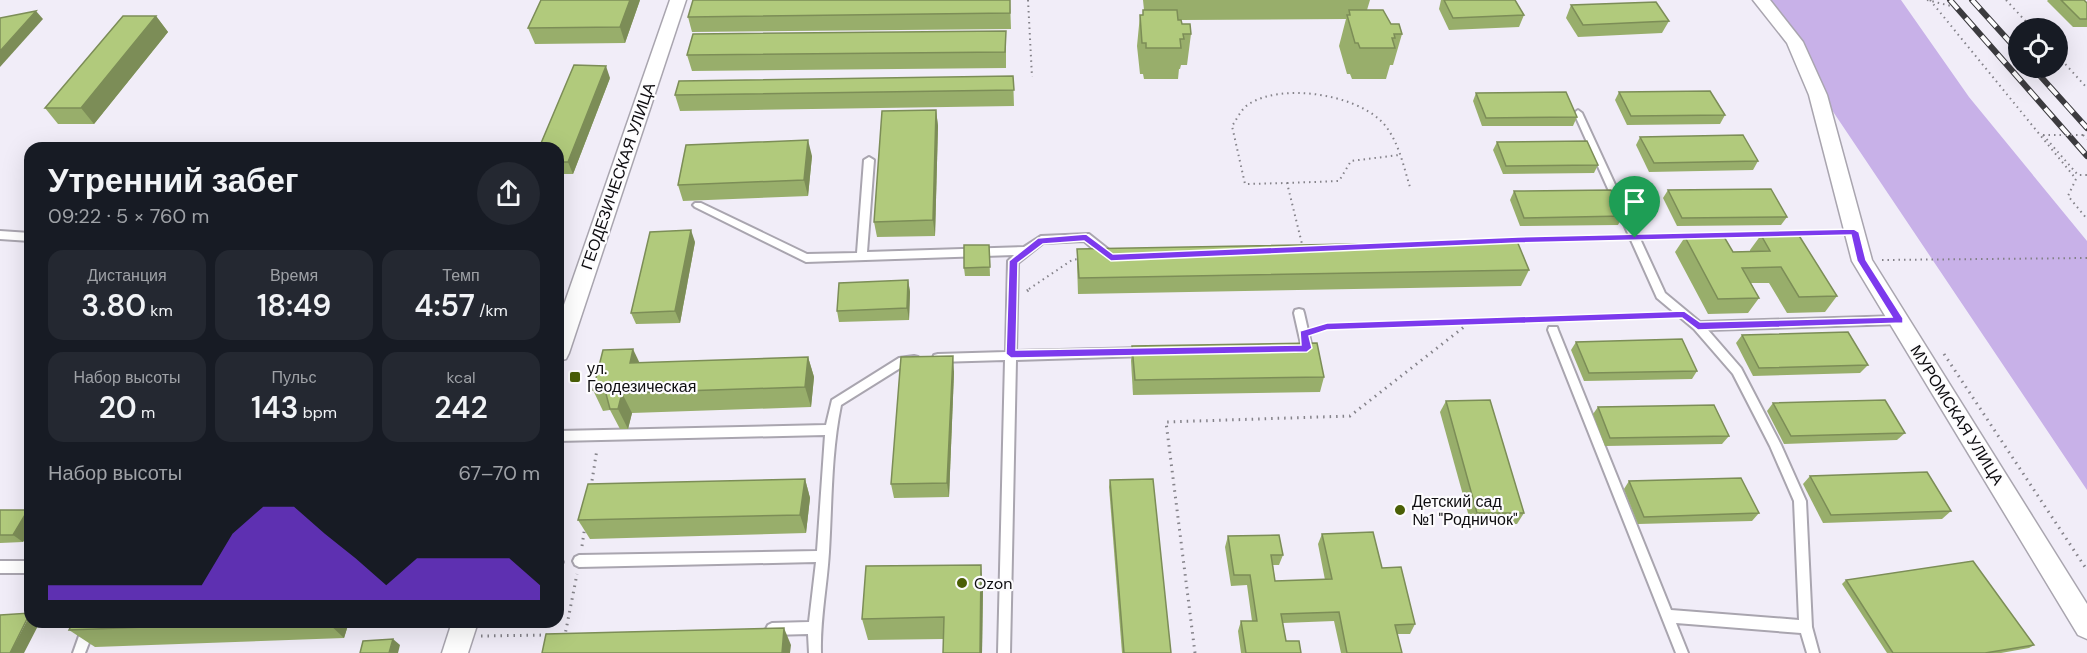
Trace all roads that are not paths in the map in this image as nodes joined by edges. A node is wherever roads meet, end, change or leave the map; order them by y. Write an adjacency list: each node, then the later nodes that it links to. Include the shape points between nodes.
1 (678, 0): 15 (street, ГЕОДЕЗИЧЕСКАЯ УЛИЦА)
2 (1761, 0): 12 (street, МУРОМСКАЯ УЛИЦА, via 1795,42 1818,95 1854,232)
3 (1578, 113): 13 (lane, via 1661,295)
4 (868, 160): 9 (lane)
5 (698, 205): 9 (lane, via 806,258)
6 (0, 235): 7 (lane)
7 (24, 237)
8 (1027, 251): 9 (lane); 10 (lane, via 1041,240 1086,237); 18 (lane, via 1013,261)
9 (862, 256)
10 (1117, 258)
11 (1299, 313): 16 (lane, via 1307,348)
12 (1899, 320): 13 (lane); 27 (street, МУРОМСКАЯ УЛИЦА)
13 (1698, 326): 26 (lane, via 1737,371 1800,501)
14 (1553, 330): 25 (lane)
15 (564, 334)
16 (1283, 349)
17 (1153, 351): 18 (lane)
18 (1011, 354): 19 (lane, via 903,361 836,403); 33 (lane)
19 (830, 430): 20 (lane); 21 (lane)
20 (564, 436)
21 (822, 556): 22 (lane); 29 (lane)
22 (579, 561)
23 (0, 567): 24 (lane)
24 (24, 567)
25 (1667, 616): 26 (lane); 34 (lane)
26 (1806, 627): 35 (lane)
27 (2087, 627)
28 (89, 628): 31 (lane)
29 (814, 628): 30 (lane); 32 (lane)
30 (754, 629)
31 (79, 653)
32 (815, 653)
33 (1004, 653)
34 (1682, 653)
35 (1813, 653)

